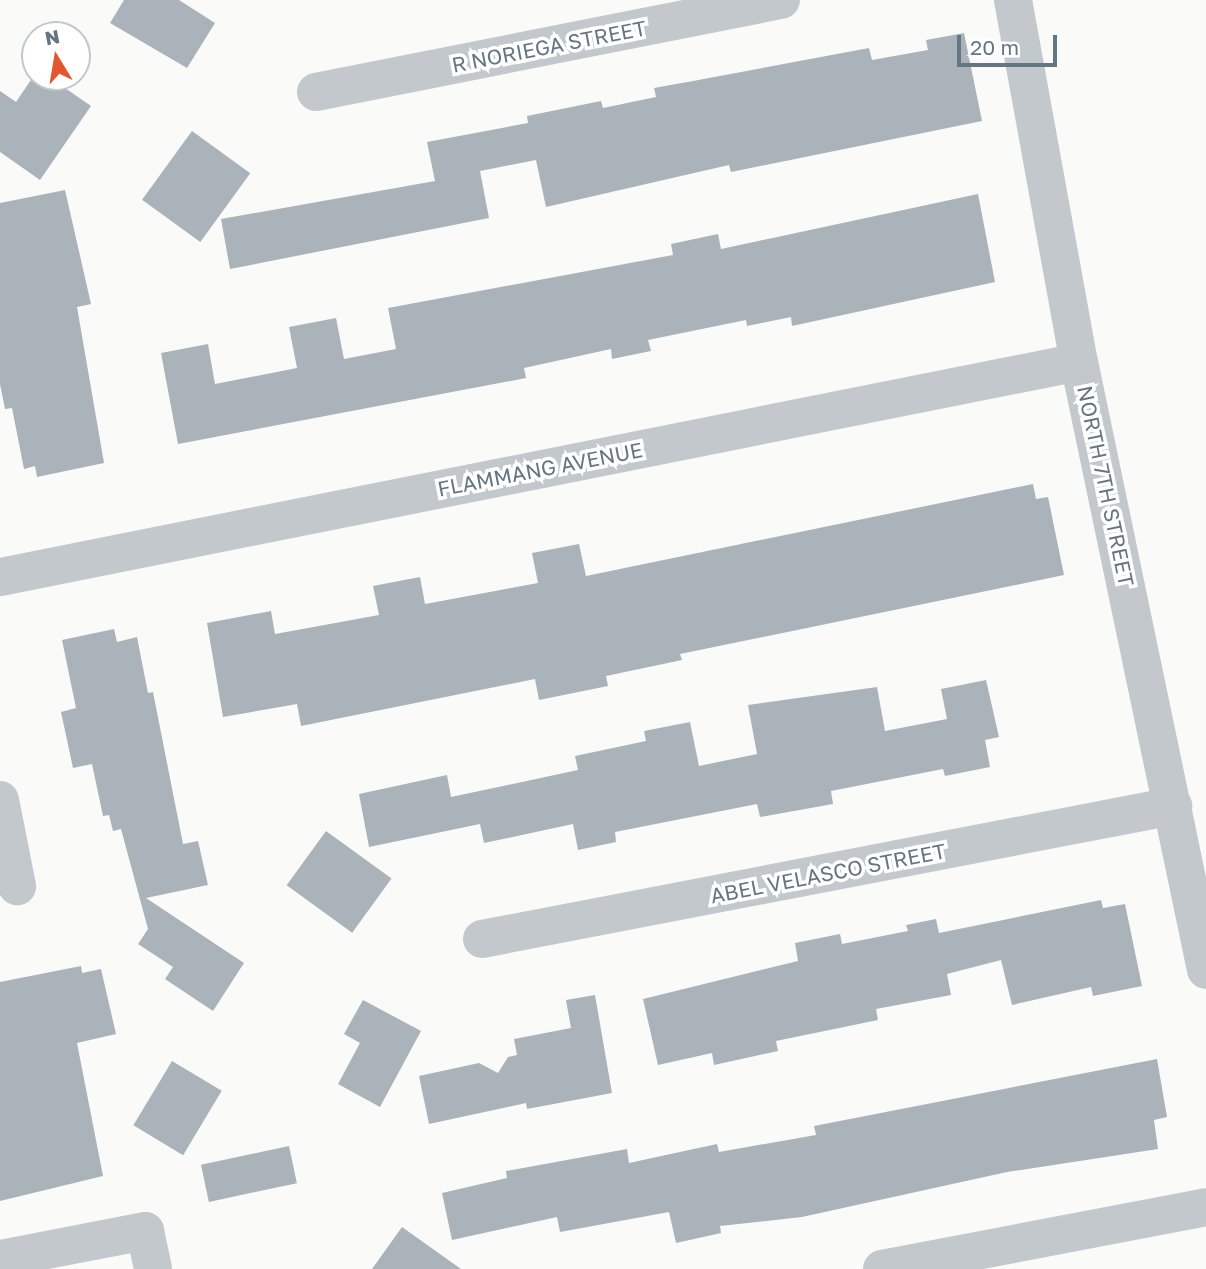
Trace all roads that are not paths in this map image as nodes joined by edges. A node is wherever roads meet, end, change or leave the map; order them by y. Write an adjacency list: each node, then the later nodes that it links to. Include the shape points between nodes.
1 (781, 0): 3 (street, R NORIEGA STREET)
2 (1013, 0): 4 (street, NORTH 7TH STREET)
3 (316, 92)
4 (1079, 362): 5 (street, FLAMMANG AVENUE); 7 (street, NORTH 7TH STREET)
5 (0, 577)
6 (0, 800): 8 (street)
7 (1173, 806): 9 (street, ABEL VELASCO STREET); 10 (street, NORTH 7TH STREET)
8 (17, 886)
9 (482, 939)
10 (1206, 971)
11 (1206, 1207): 14 (street)
12 (0, 1259): 13 (street, via 145,1231)
13 (153, 1269)
14 (882, 1269)

